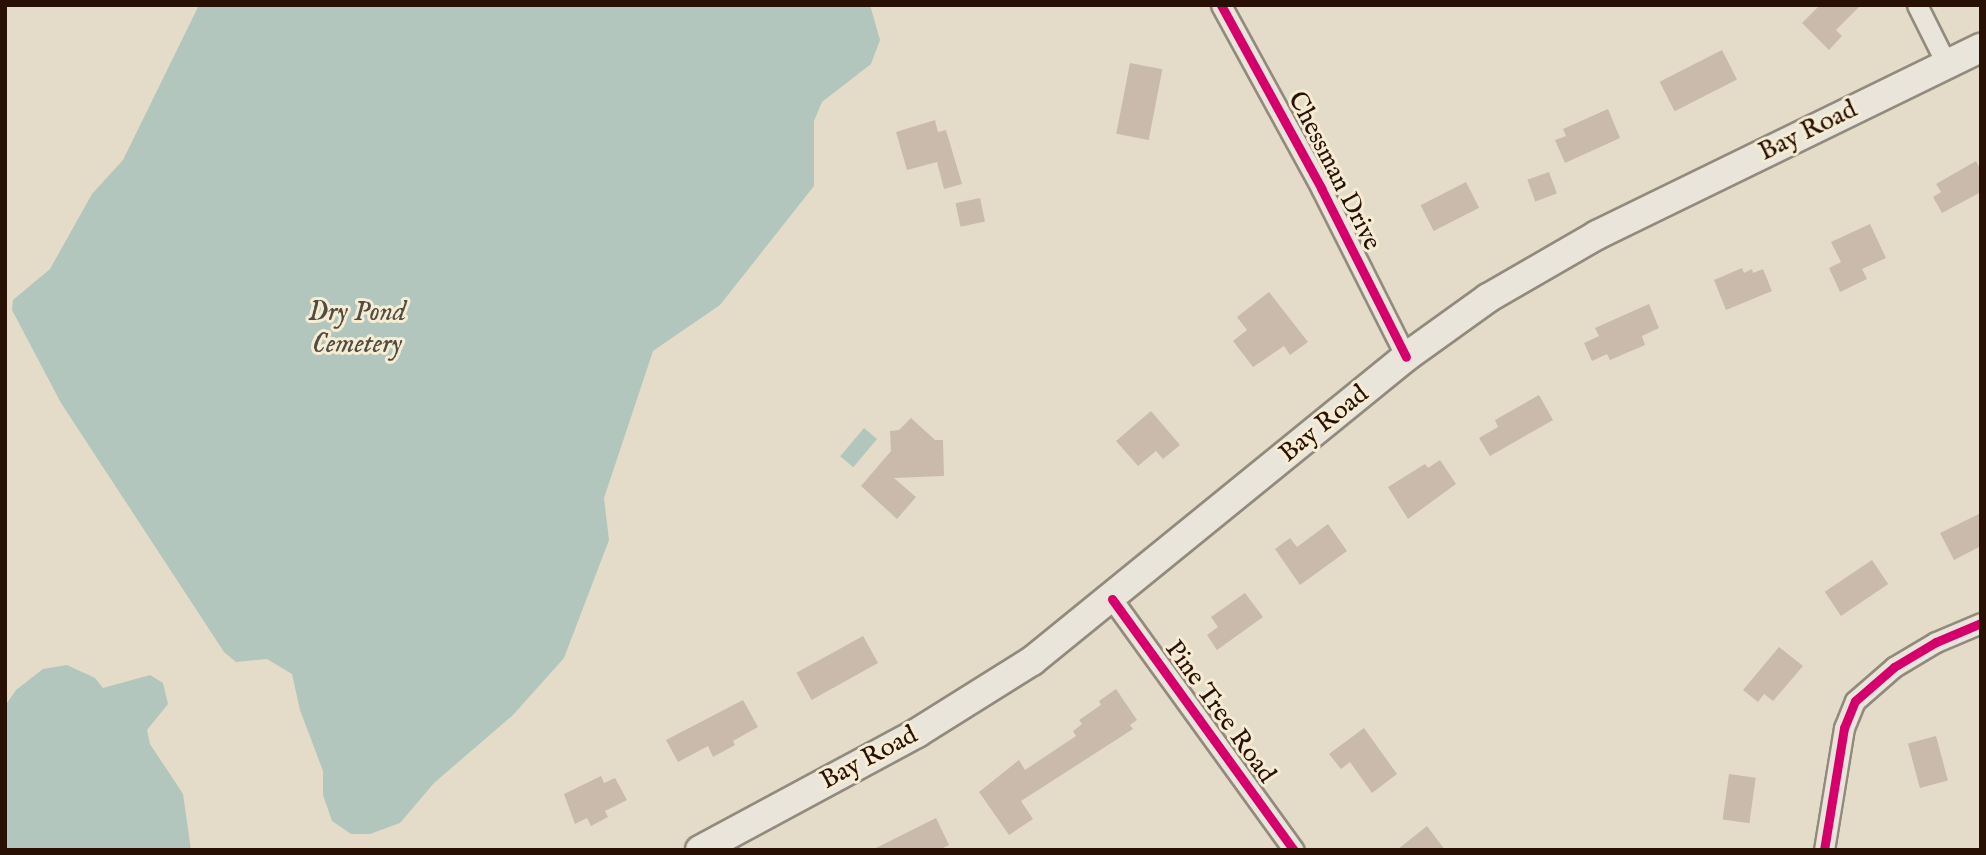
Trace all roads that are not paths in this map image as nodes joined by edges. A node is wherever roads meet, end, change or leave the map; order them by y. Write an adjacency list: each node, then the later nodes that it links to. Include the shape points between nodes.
1 (1221, 5): 5 (street, Chessman Drive)
2 (1917, 5): 4 (street)
3 (1981, 48): 4 (main road, Bay Road)
4 (1947, 65): 5 (main road, Bay Road, via 1562,254 1488,298)
5 (1406, 357): 6 (main road, Bay Road)
6 (1112, 599): 8 (main road, Bay Road, via 985,693); 9 (street, Pine Tree Road)
7 (1981, 623): 10 (street, via 1894,667 1855,701 1844,728)
8 (700, 850)
9 (1294, 850)
10 (1824, 850)

